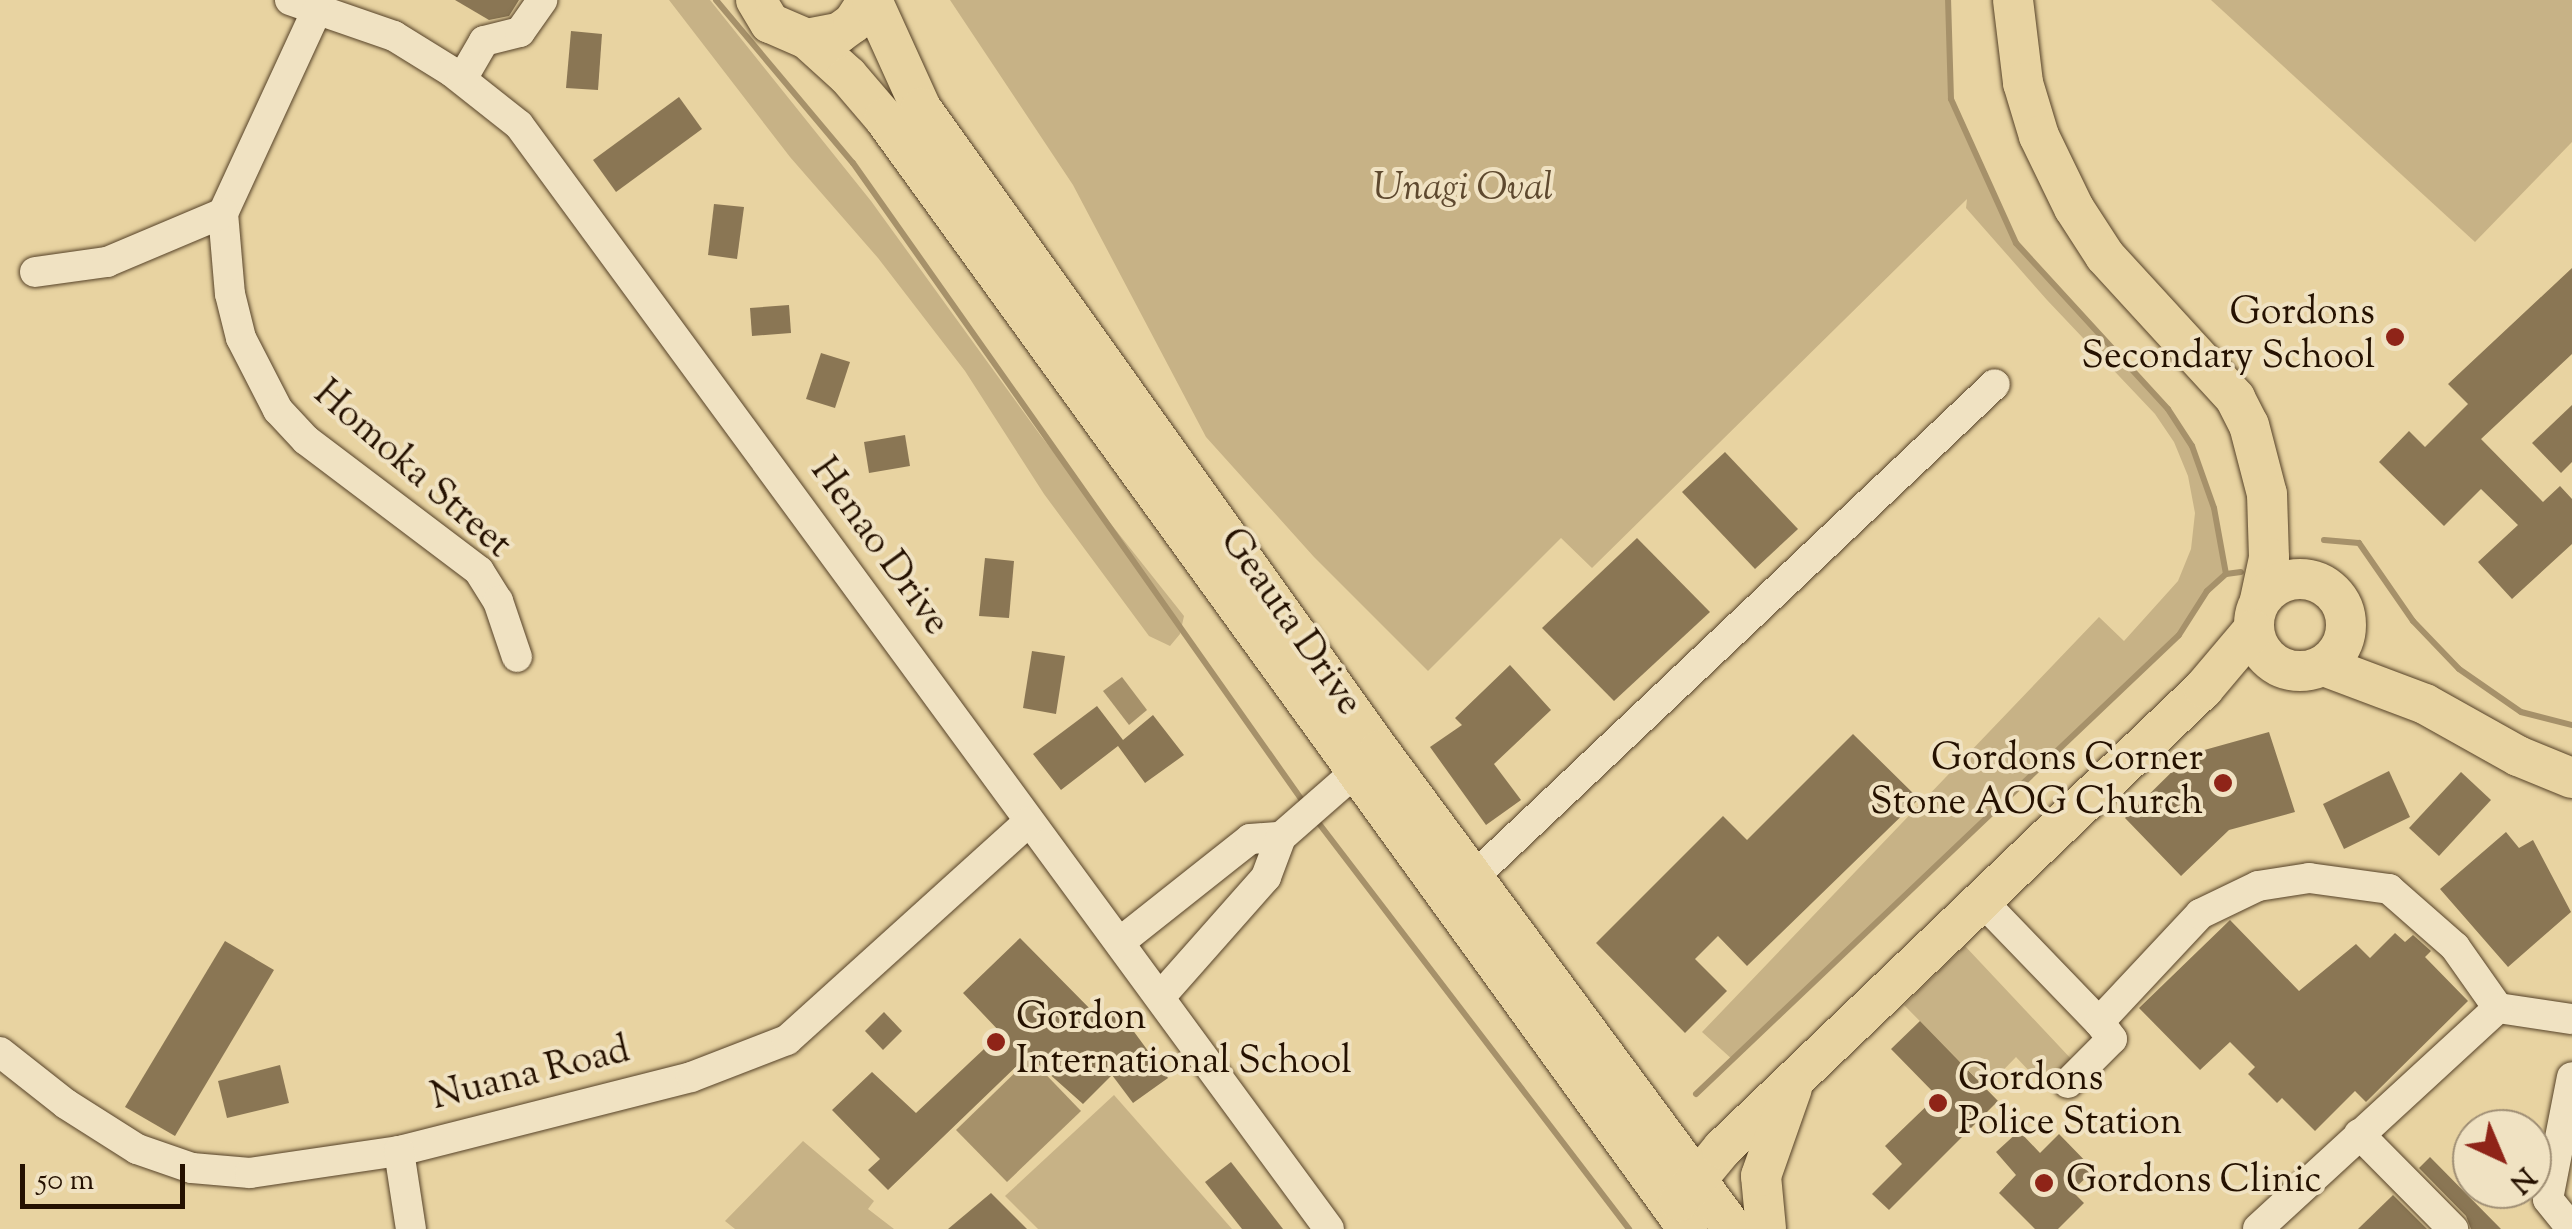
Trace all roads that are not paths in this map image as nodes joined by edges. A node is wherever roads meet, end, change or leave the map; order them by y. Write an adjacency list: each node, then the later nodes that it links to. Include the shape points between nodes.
1 (542, 0): 7 (street, via 520,32 484,41)
2 (756, 0): 6 (main road, Geauta Drive, via 770,23)
3 (870, 0): 6 (main road, Geauta Drive, via 839,33); 24 (main road, Geauta Drive, via 921,108 1379,750)
4 (2014, 0): 11 (main road, via 2023,83 2062,186 2105,256 2235,398)
5 (303, 6): 7 (street, Henao Drive, via 394,36); 8 (street, Homoka Street)
6 (807, 39): 21 (main road, Geauta Drive, via 884,118)
7 (462, 79): 22 (street, Henao Drive, via 519,125 556,172)
8 (223, 213): 9 (street, via 107,262); 15 (street, Homoka Street, via 241,338 278,410 306,440 479,571)
9 (35, 272)
10 (1995, 384): 24 (street, via 1742,611)
11 (2267, 494): 12 (main road); 13 (main road, via 2269,558)
12 (2319, 582): 13 (main road, via 2284,582); 14 (main road, via 2340,600)
13 (2257, 615): 17 (main road, via 2266,656); 18 (main road)
14 (2347, 628): 16 (main road); 19 (main road)
15 (517, 657)
16 (2324, 666): 17 (main road); 19 (main road)
17 (2281, 667): 18 (main road)
18 (2204, 688): 25 (main road)
19 (2425, 704): 20 (main road)
20 (2572, 778)
21 (1345, 780): 23 (street); 24 (main road, Geauta Drive)
22 (1028, 822): 26 (street, Henao Drive); 38 (street, Nuana Road, via 787,1040 691,1077)
23 (1280, 837): 26 (street, via 1250,839); 27 (street, via 1266,876)
24 (1462, 888): 36 (main road, Geauta Drive); 39 (main road, Geauta Drive)
25 (1982, 901): 30 (street); 32 (main road)
26 (1120, 942): 27 (street, Henao Drive)
27 (1160, 998): 42 (street, Henao Drive)
28 (2498, 1008): 29 (street); 30 (street, via 2455,947 2389,889 2310,878 2258,886 2200,914); 35 (street)
29 (2572, 1019)
30 (2098, 1022): 34 (street, via 2112,1039)
31 (0, 1052): 38 (street, Nuana Road, via 137,1149 192,1168 250,1173)
32 (1798, 1075): 37 (main road); 44 (main road, via 1761,1176)
33 (2572, 1076): 40 (street, via 2548,1198)
34 (2068, 1083)
35 (2359, 1134): 45 (street); 46 (street)
36 (1666, 1142): 37 (main road); 39 (main road, Geauta Drive)
37 (1722, 1149): 39 (main road)
38 (399, 1151): 41 (street)
39 (1686, 1207): 43 (main road, Geauta Drive)
40 (2559, 1225)
41 (411, 1229)
42 (1329, 1229)
43 (1733, 1229)
44 (1766, 1229)
45 (2258, 1229)
46 (2453, 1229)

